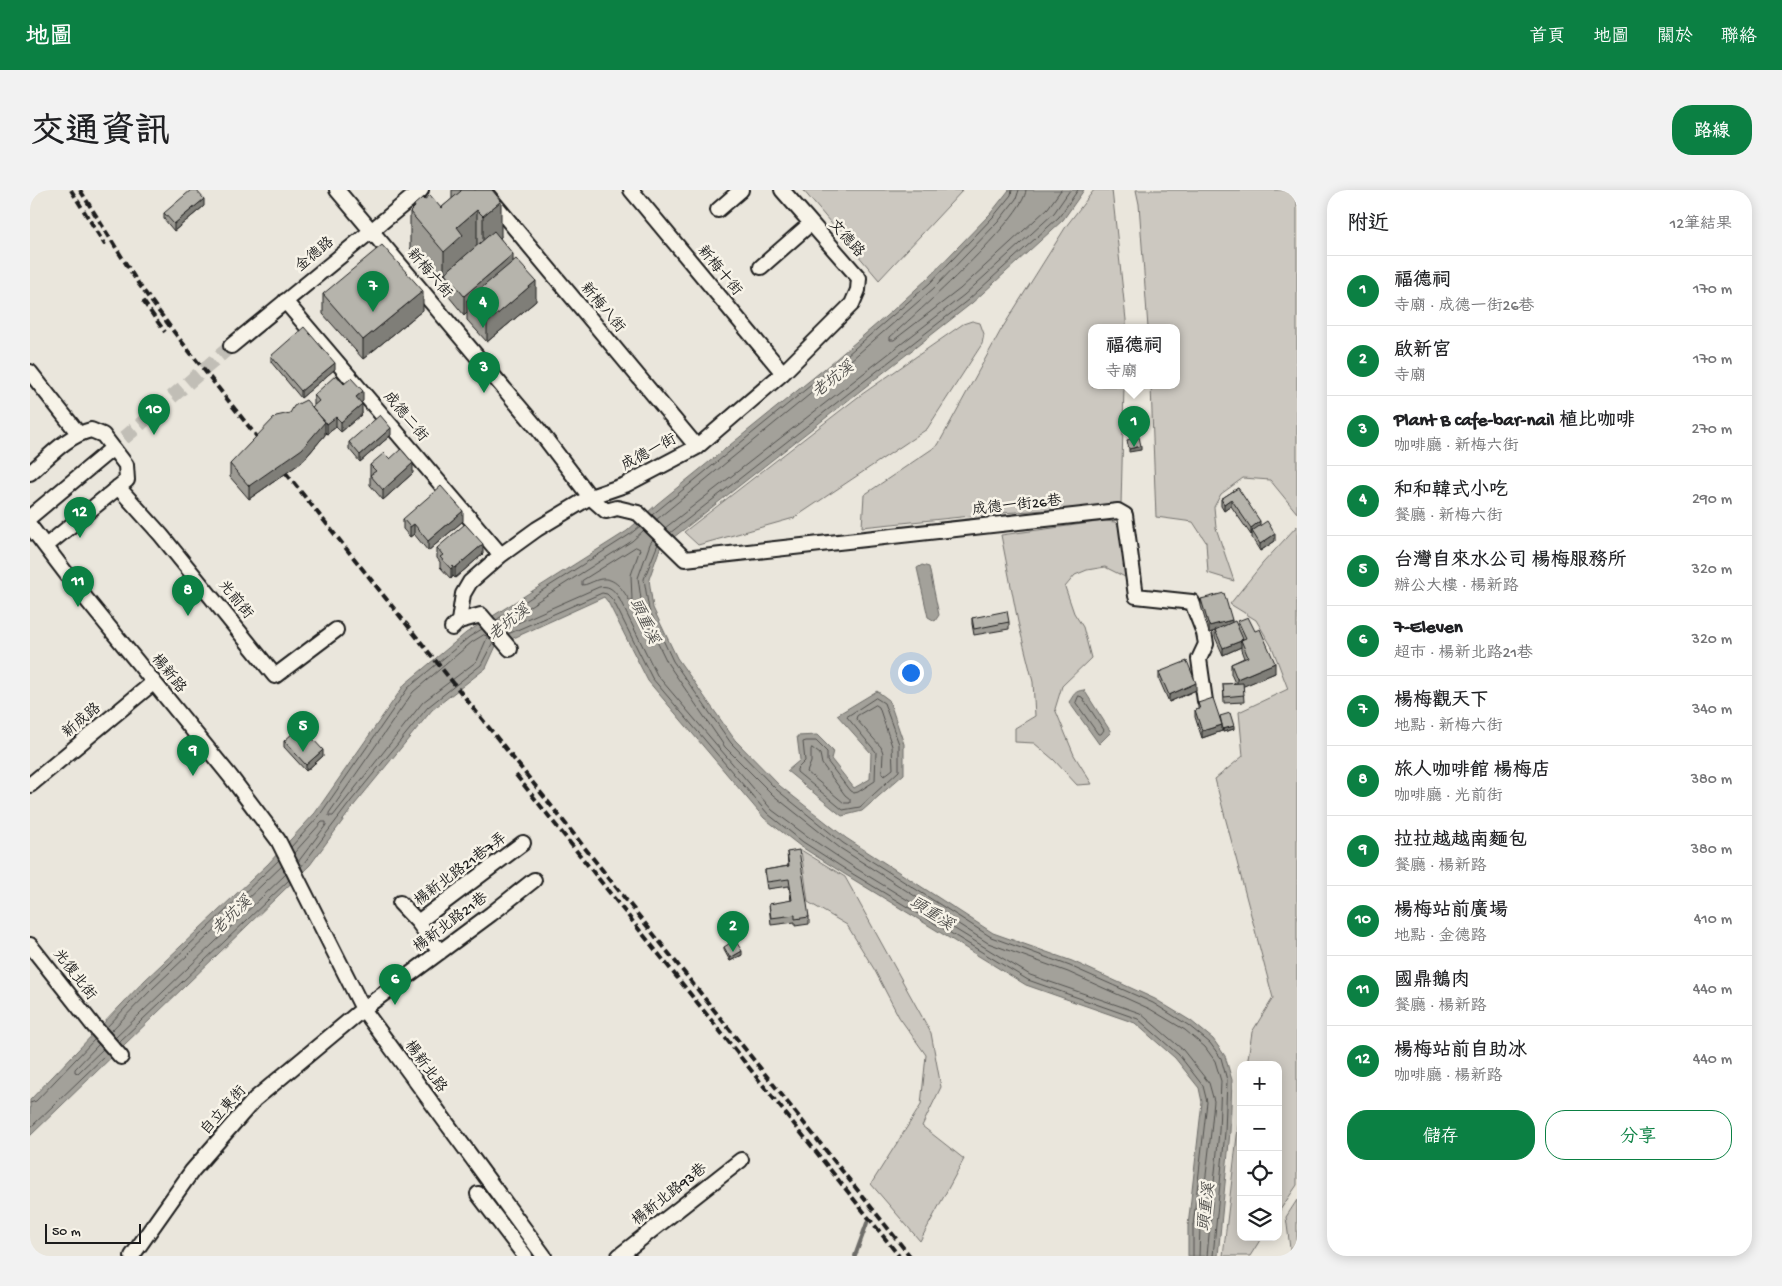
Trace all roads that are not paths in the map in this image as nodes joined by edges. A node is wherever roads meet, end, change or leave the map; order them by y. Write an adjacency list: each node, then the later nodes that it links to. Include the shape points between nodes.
1 (337, 190): 9 (street, 新梅六街)
2 (421, 190): 9 (street, 金德路)
3 (483, 190): 17 (street, 新梅八街)
4 (630, 190): 15 (street, 新梅十街)
5 (741, 190): 7 (street)
6 (782, 190): 8 (street, 文德路)
7 (718, 210)
8 (810, 224): 10 (street); 11 (street, 文德路, via 859,278)
9 (370, 231): 12 (street, 金德路); 21 (street, 新梅六街, via 538,428)
10 (761, 267)
11 (858, 290): 15 (street, 成德一街, via 852,304)
12 (285, 301): 13 (street, 金德路); 25 (street, 成德二街)
13 (231, 346)
14 (30, 372): 16 (street)
15 (784, 373): 17 (street, 成德一街)
16 (78, 433): 19 (street); 20 (street, via 91,430 103,435 126,465 127,480)
17 (696, 447): 21 (street, 成德一街, via 625,485)
18 (108, 452): 22 (street)
19 (30, 473)
20 (118, 487): 24 (street); 26 (street, 光前街, via 275,676)
21 (590, 497): 25 (street, 成德一街); 29 (street, 成德一街26巷, via 606,511 617,508 638,513 685,559 1118,511 1125,515 1136,596 1192,602 1206,644 1199,659)
22 (30, 516)
23 (30, 526): 24 (street, 楊新路)
24 (46, 546): 28 (street, 楊新路)
25 (501, 555): 27 (street, 成德一街, via 470,582 463,594 456,624 481,616)
26 (336, 630)
27 (510, 649)
28 (154, 682): 30 (street, 新成路); 33 (street, 楊新路, via 280,844)
29 (1205, 701)
30 (30, 785)
31 (524, 843): 35 (street, 楊新北路21巷7弄)
32 (534, 880): 37 (street, 楊新北路21巷)
33 (301, 883): 38 (street, 楊新北路)
34 (400, 903): 35 (street, 楊新北路21巷7弄)
35 (418, 922): 37 (street, 楊新北路21巷7弄)
36 (30, 945): 39 (street, 光復北街)
37 (440, 952): 38 (street, 楊新北路21巷)
38 (363, 1009): 42 (street, 自立東街, via 255,1099 192,1171); 44 (street, 楊新北路)
39 (118, 1055)
40 (741, 1160): 45 (street, 楊新北路93巷)
41 (478, 1194): 43 (street)
42 (132, 1256)
43 (525, 1256)
44 (544, 1256)
45 (619, 1256)

